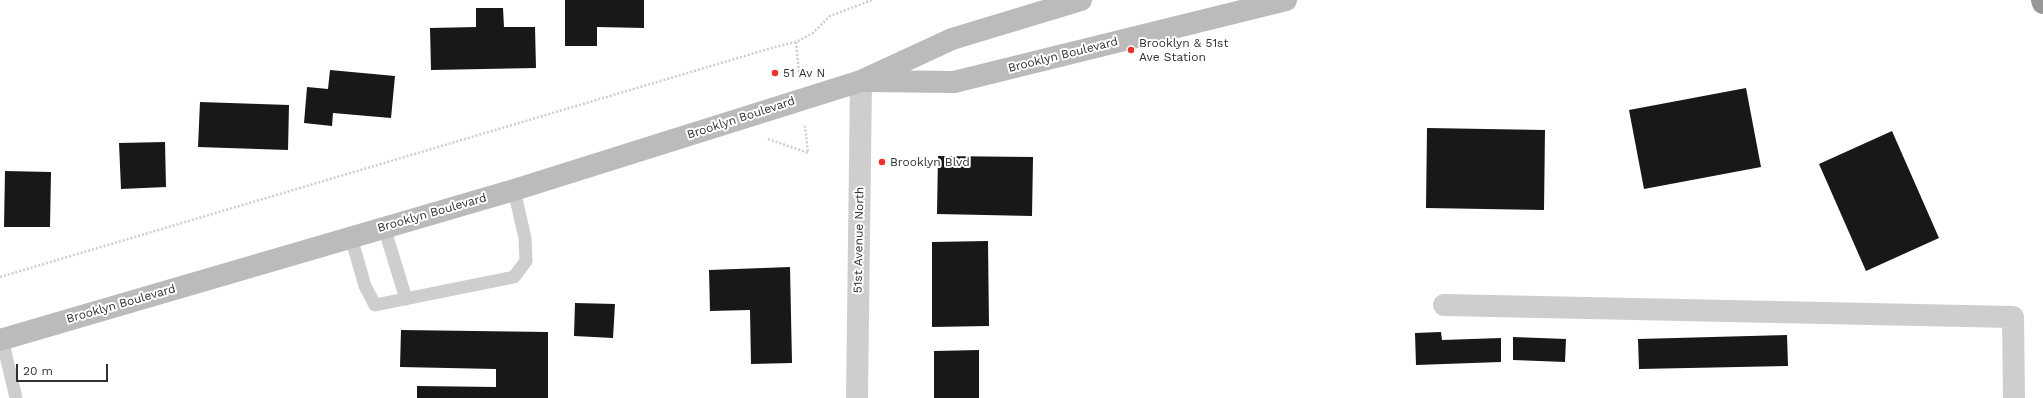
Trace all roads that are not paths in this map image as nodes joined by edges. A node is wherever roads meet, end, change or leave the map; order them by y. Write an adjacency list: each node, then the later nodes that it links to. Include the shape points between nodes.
1 (1081, 0): 5 (main road, Brooklyn Boulevard, via 952,39)
2 (1286, 0): 5 (main road, Brooklyn Boulevard, via 954,82)
3 (2042, 0): 4 (highway)
4 (2043, 3)
5 (861, 81): 6 (main road, Brooklyn Boulevard); 13 (street, 51st Avenue North)
6 (514, 190): 7 (main road, Brooklyn Boulevard); 9 (lane, via 525,238 526,261 514,277)
7 (384, 227): 8 (main road, Brooklyn Boulevard); 9 (lane)
8 (351, 237): 9 (lane, via 365,286 375,305); 11 (main road, Brooklyn Boulevard)
9 (406, 298)
10 (1444, 305): 14 (street, via 2013,317)
11 (1, 340): 12 (lane)
12 (16, 398)
13 (857, 398)
14 (2014, 398)

